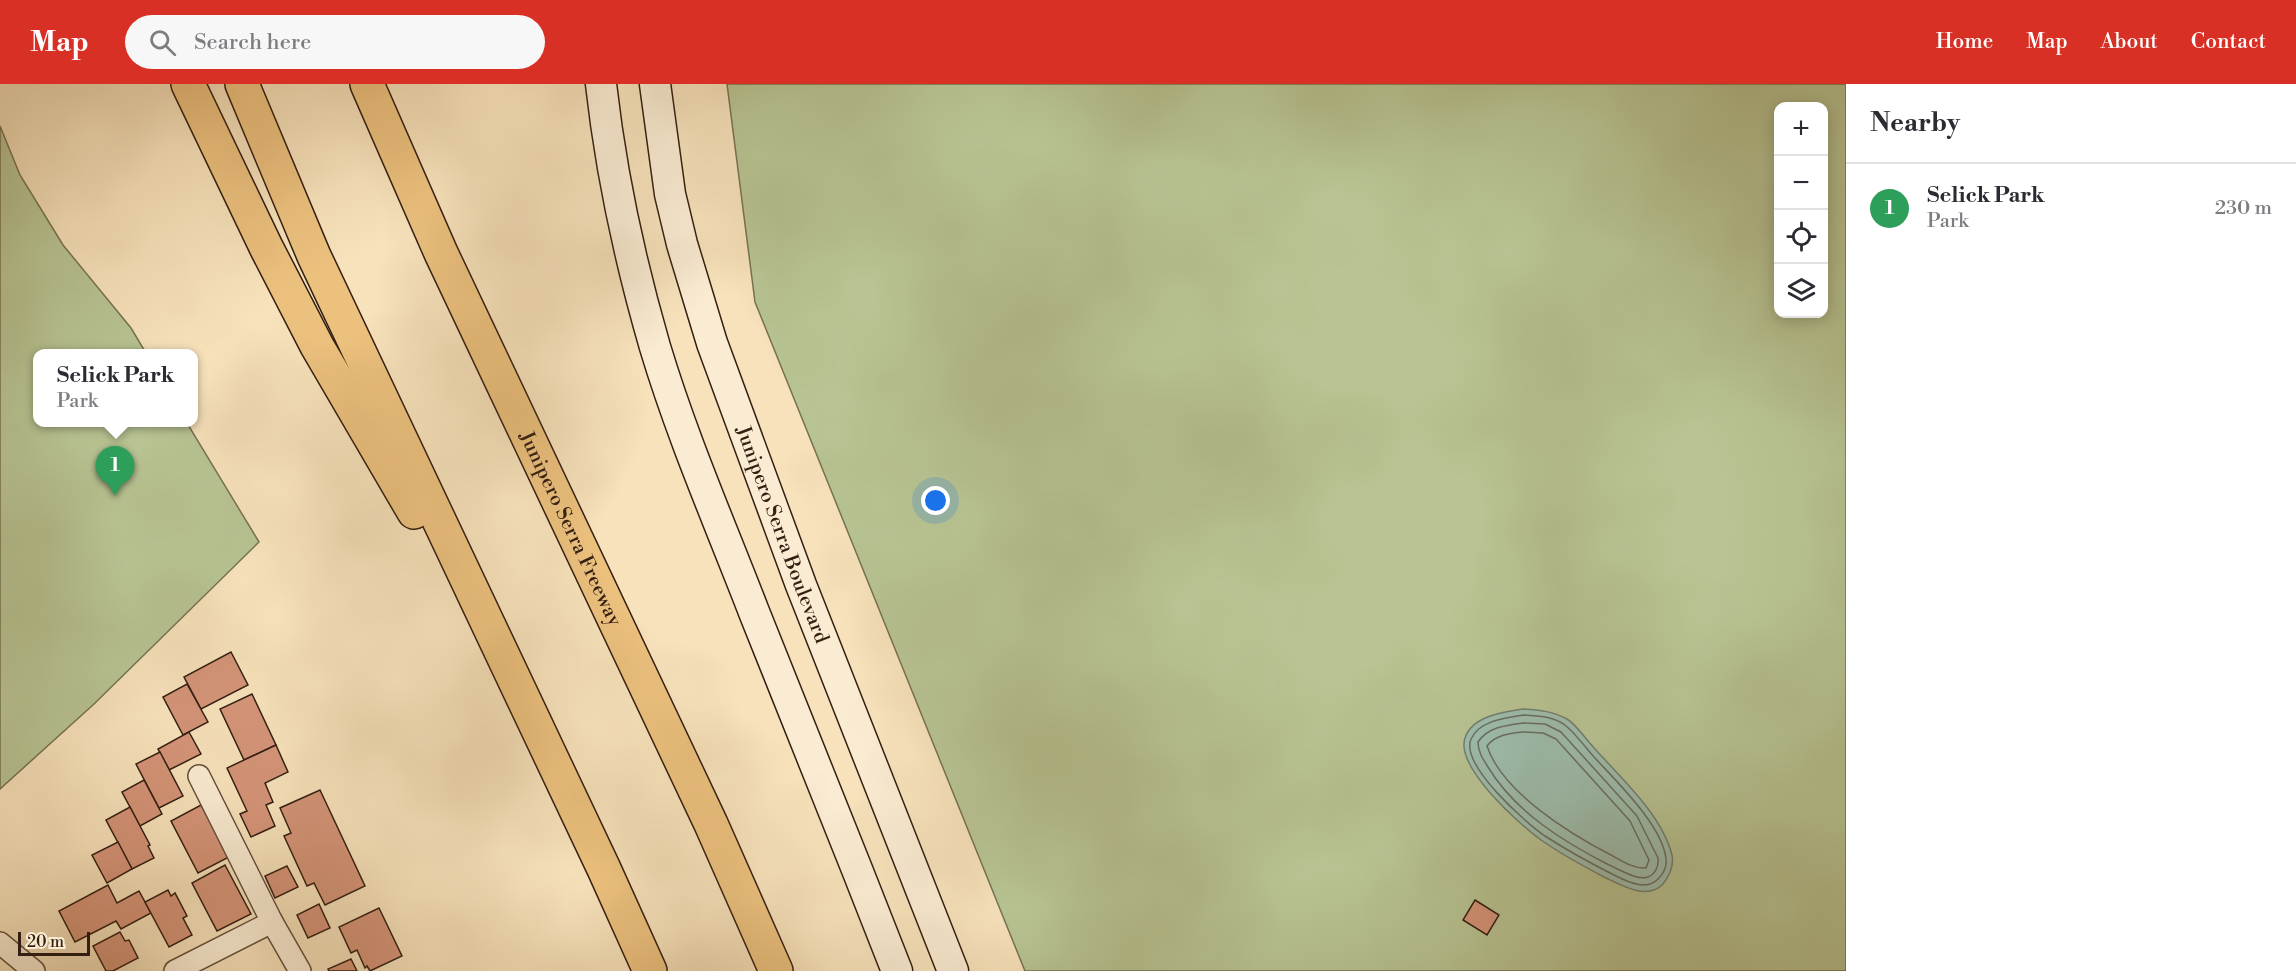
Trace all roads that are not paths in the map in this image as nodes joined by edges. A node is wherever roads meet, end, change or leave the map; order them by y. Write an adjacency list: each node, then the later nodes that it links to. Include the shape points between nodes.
1 (188, 84): 6 (highway, via 316,346)
2 (242, 84): 6 (highway, via 314,256)
3 (367, 84): 14 (highway, Junipero Serra Freeway, via 441,253 707,814)
4 (601, 84): 15 (main road, via 629,249 669,388)
5 (655, 84): 16 (main road, Junipero Serra Boulevard, via 670,194 708,333 797,575)
6 (513, 678): 13 (highway)
7 (199, 776): 8 (street)
8 (272, 921): 11 (street); 12 (street)
9 (0, 943): 10 (street)
10 (34, 971)
11 (175, 971)
12 (300, 971)
13 (650, 971)
14 (776, 971)
15 (897, 971)
16 (953, 971)

